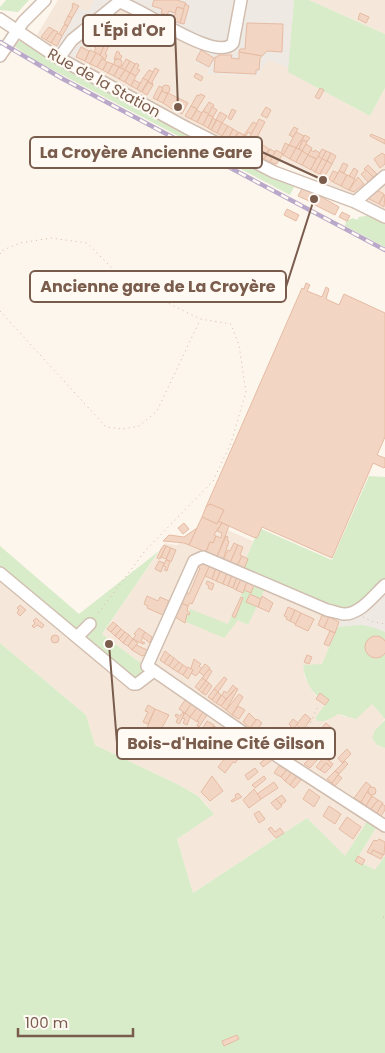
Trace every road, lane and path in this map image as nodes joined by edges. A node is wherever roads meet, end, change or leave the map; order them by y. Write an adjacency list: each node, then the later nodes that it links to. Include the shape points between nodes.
1 (45, 0): 4 (street)
2 (241, 0): 6 (street, via 233,43 229,47 200,43 119,2 72,40)
3 (0, 19): 4 (street, Rue de la Station)
4 (16, 31): 5 (street); 6 (street, Rue de la Station)
5 (0, 56)
6 (59, 58): 8 (street, Rue de la Station, via 274,172)
7 (385, 176): 8 (street)
8 (355, 202): 9 (street, Rue de la Station)
9 (385, 217)
10 (0, 254): 12 (path, via 20,243 51,238 87,243 126,282)
11 (0, 311): 12 (path, via 106,427 124,429 139,426 157,411)
12 (200, 320): 16 (path, via 231,324 239,345 246,392 231,444 213,481 145,551)
13 (0, 573): 18 (street)
14 (385, 585): 15 (street)
15 (354, 611): 17 (path, via 371,621); 19 (street, via 343,614 327,610 203,557 194,561)
16 (90, 624): 18 (street)
17 (385, 624)
18 (77, 637): 19 (street, via 133,684 137,684)
19 (150, 668): 21 (street)
20 (317, 708): 21 (path, via 310,724)
21 (283, 760): 22 (street)
22 (385, 826)

